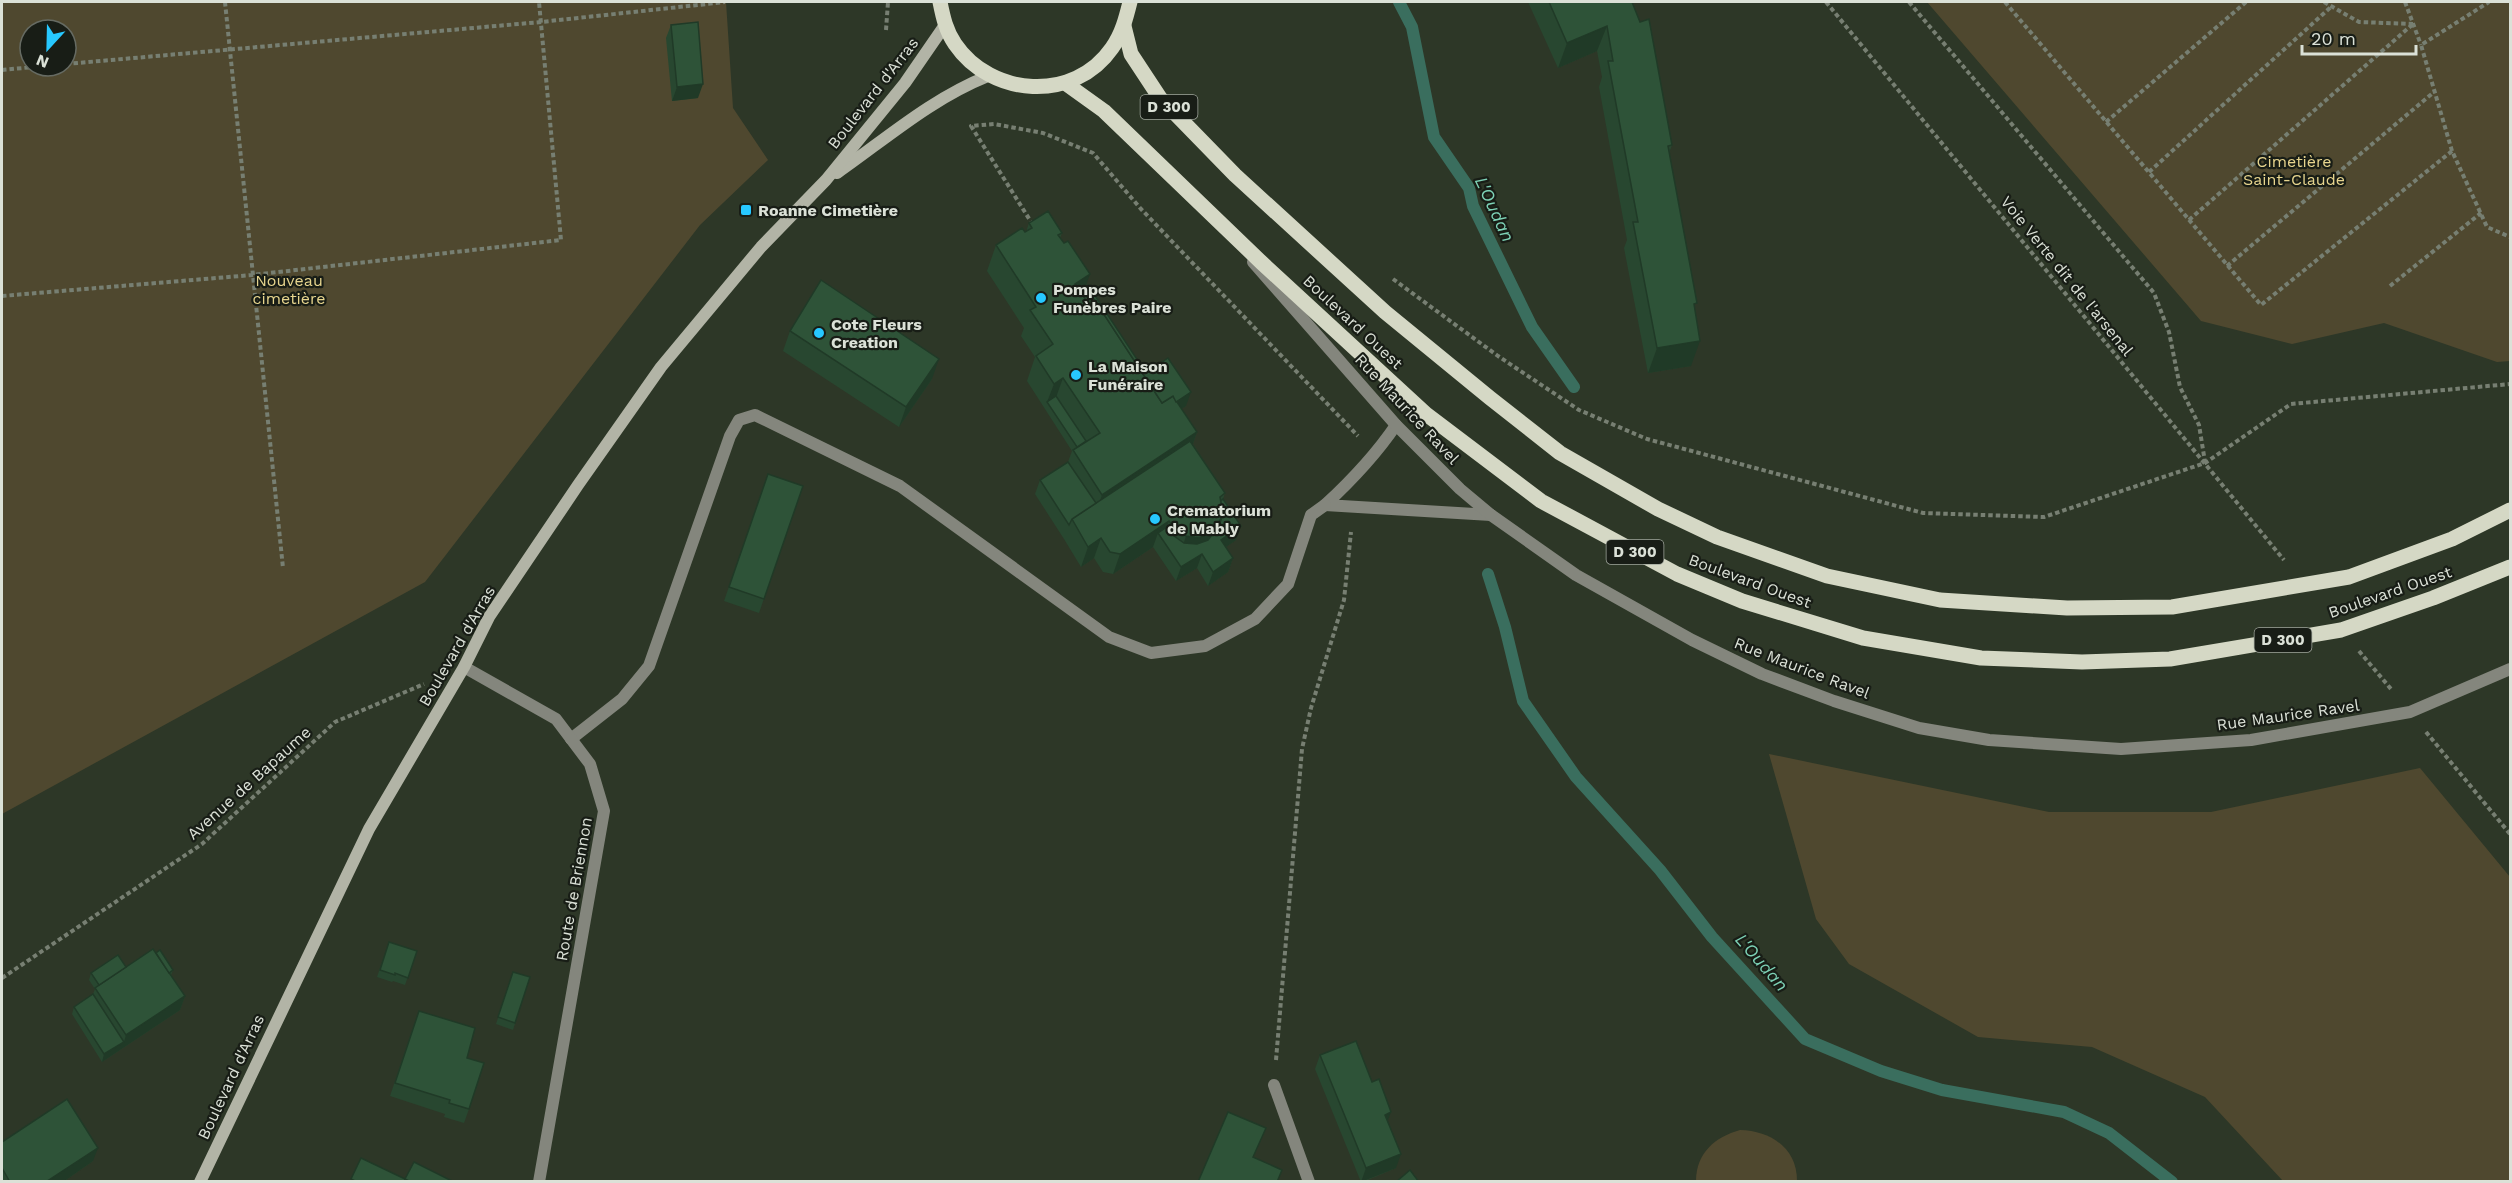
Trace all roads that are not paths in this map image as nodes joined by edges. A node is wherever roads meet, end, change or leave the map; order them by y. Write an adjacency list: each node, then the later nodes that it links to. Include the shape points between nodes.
1 (940, 2): 3 (main road)
2 (1130, 2): 4 (main road)
3 (945, 25): 5 (main road, via 955,44); 7 (main road, Boulevard d'Arras, via 905,83)
4 (1124, 27): 6 (main road, via 1097,65); 11 (main road, Boulevard Ouest / D 300, via 1131,54 1160,98 1235,175 1385,312 1560,453 1658,509 1717,537 1827,576 1940,600 2067,608 2172,607 2349,578)
5 (988, 76): 6 (main road, via 1025,87); 7 (main road, Boulevard d'Arras, via 926,107)
6 (1065, 83): 8 (main road, Boulevard Ouest / D 300, via 1104,111)
7 (826, 180): 14 (main road, Boulevard d'Arras, via 760,247 661,367 489,617)
8 (1204, 207): 9 (street, Rue Maurice Ravel); 13 (main road, Boulevard Ouest / D 300, via 1426,414 1541,501 1677,574 1742,601 1863,638 1981,658 2082,662 2170,659 2341,630)
9 (1396, 425): 10 (street, via 1376,454); 12 (street, Rue Maurice Ravel)
10 (1325, 505): 12 (street); 16 (street, via 1311,515 1288,584 1255,619 1205,646 1151,653 1109,637 900,486 755,416 739,420 649,666 622,699)
11 (2511, 510)
12 (1491, 515): 15 (street, Rue Maurice Ravel, via 1576,575 1762,674 1919,728 1989,740 2121,749 2252,740 2409,712)
13 (2511, 567)
14 (464, 667): 16 (street, Route de Briennon, via 556,719); 18 (main road, Boulevard d'Arras, via 369,829)
15 (2511, 669)
16 (571, 739): 19 (street, Route de Briennon, via 590,764 604,811)
17 (1274, 1085): 20 (street)
18 (200, 1182)
19 (539, 1182)
20 (1310, 1182)

